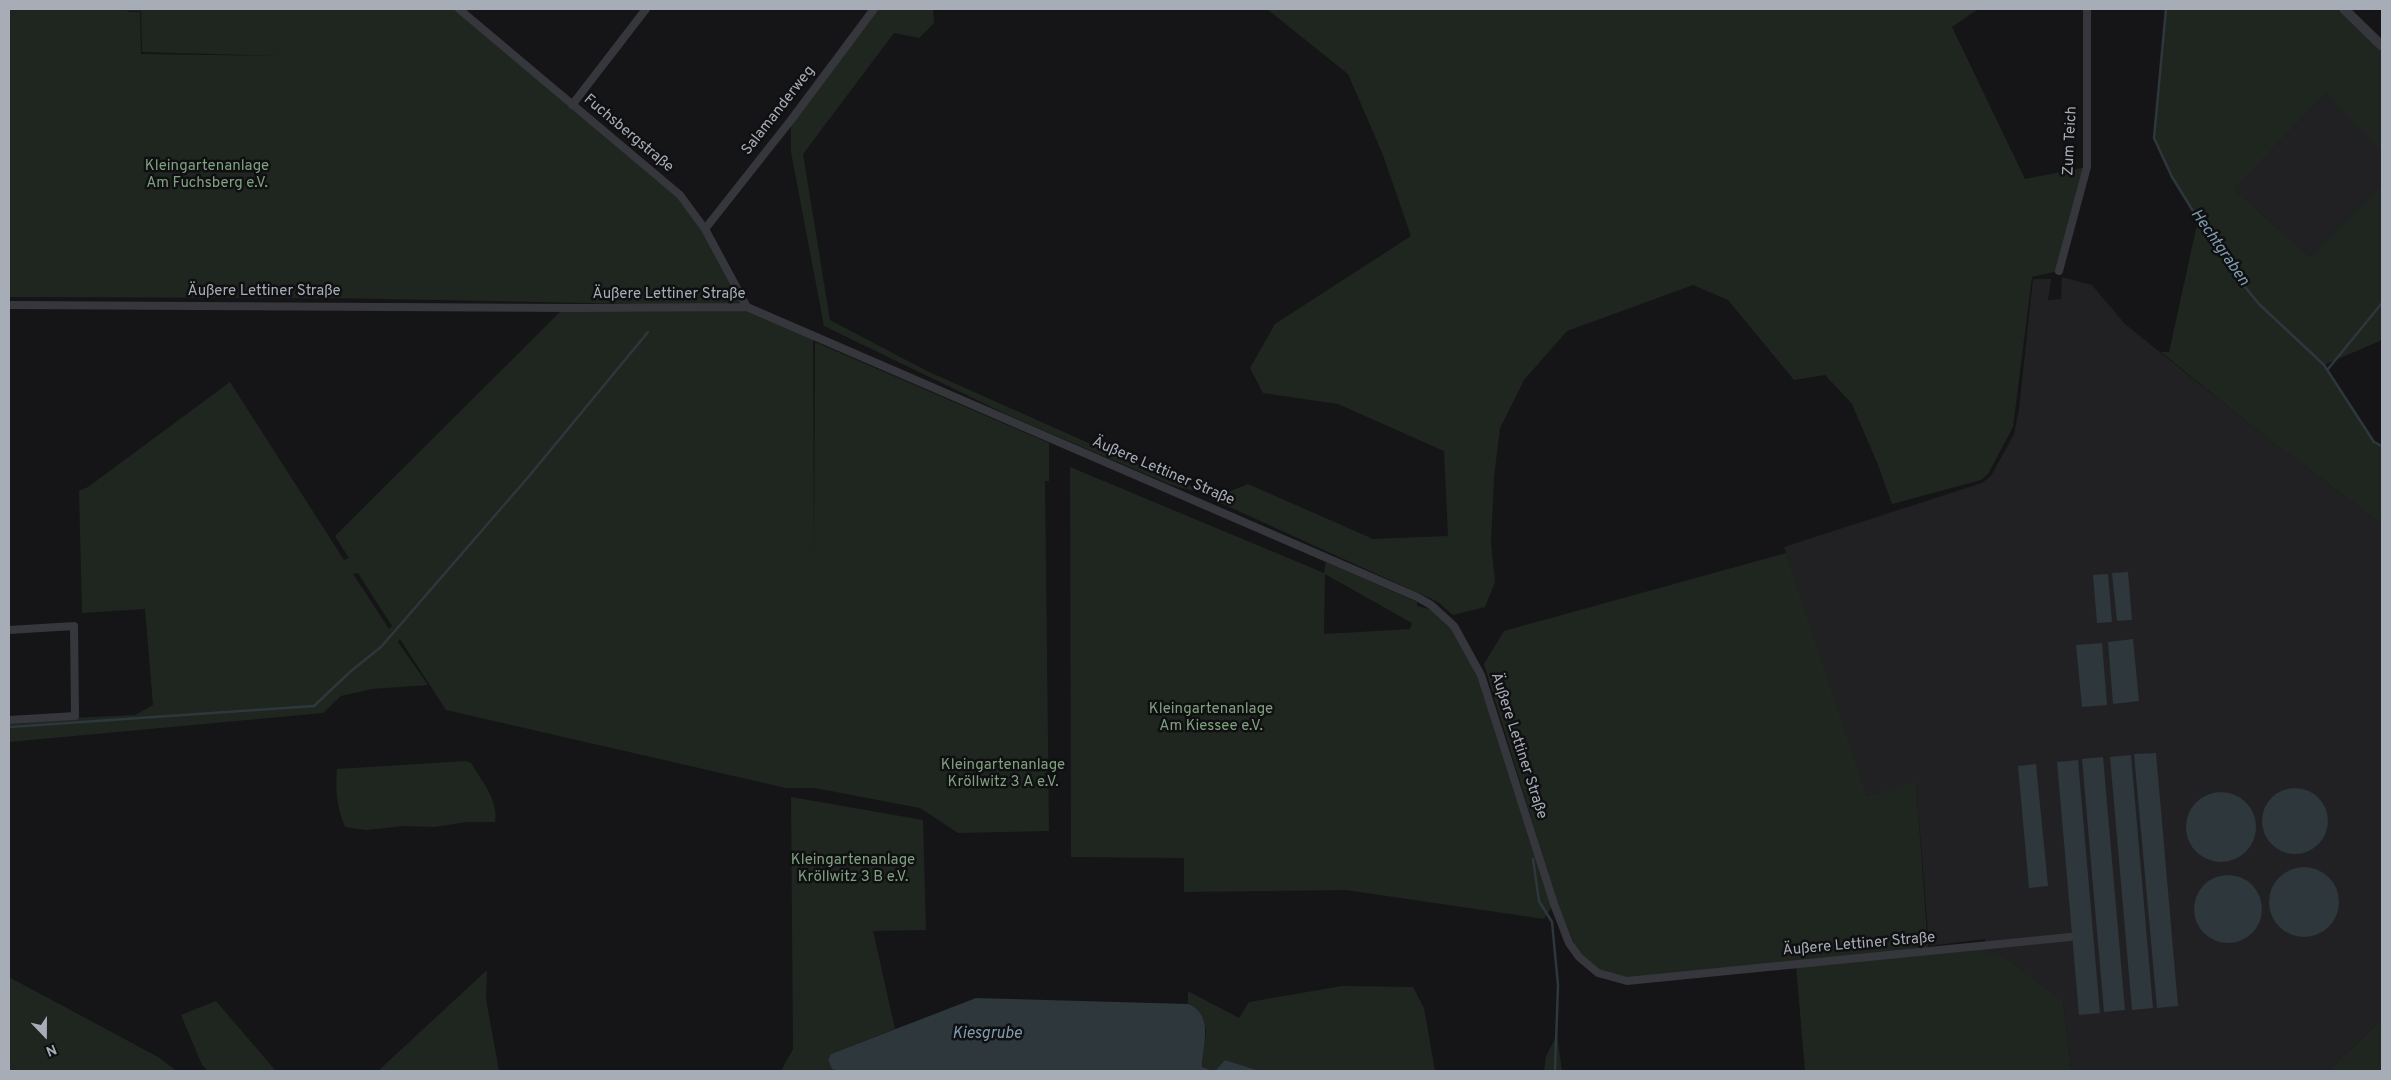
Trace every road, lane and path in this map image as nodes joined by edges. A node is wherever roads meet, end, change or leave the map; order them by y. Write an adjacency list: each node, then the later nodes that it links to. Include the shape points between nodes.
1 (459, 9): 7 (street, Fuchsbergstraße)
2 (646, 9): 7 (street)
3 (874, 9): 8 (street, Salamanderweg)
4 (2087, 9): 9 (street, Zum Teich, via 2087,167)
5 (2344, 9): 6 (street)
6 (2382, 46)
7 (572, 105): 8 (street, Fuchsbergstraße, via 680,195)
8 (705, 228): 11 (street, Fuchsbergstraße)
9 (2060, 271)
10 (9, 304): 11 (street, Äußere Lettiner Straße)
11 (747, 307): 14 (street, Äußere Lettiner Straße, via 1431,605 1454,626 1481,675 1569,943 1578,957 1598,973 1627,981)
12 (9, 630): 13 (street, via 74,626 74,716)
13 (9, 720)
14 (2070, 937)

